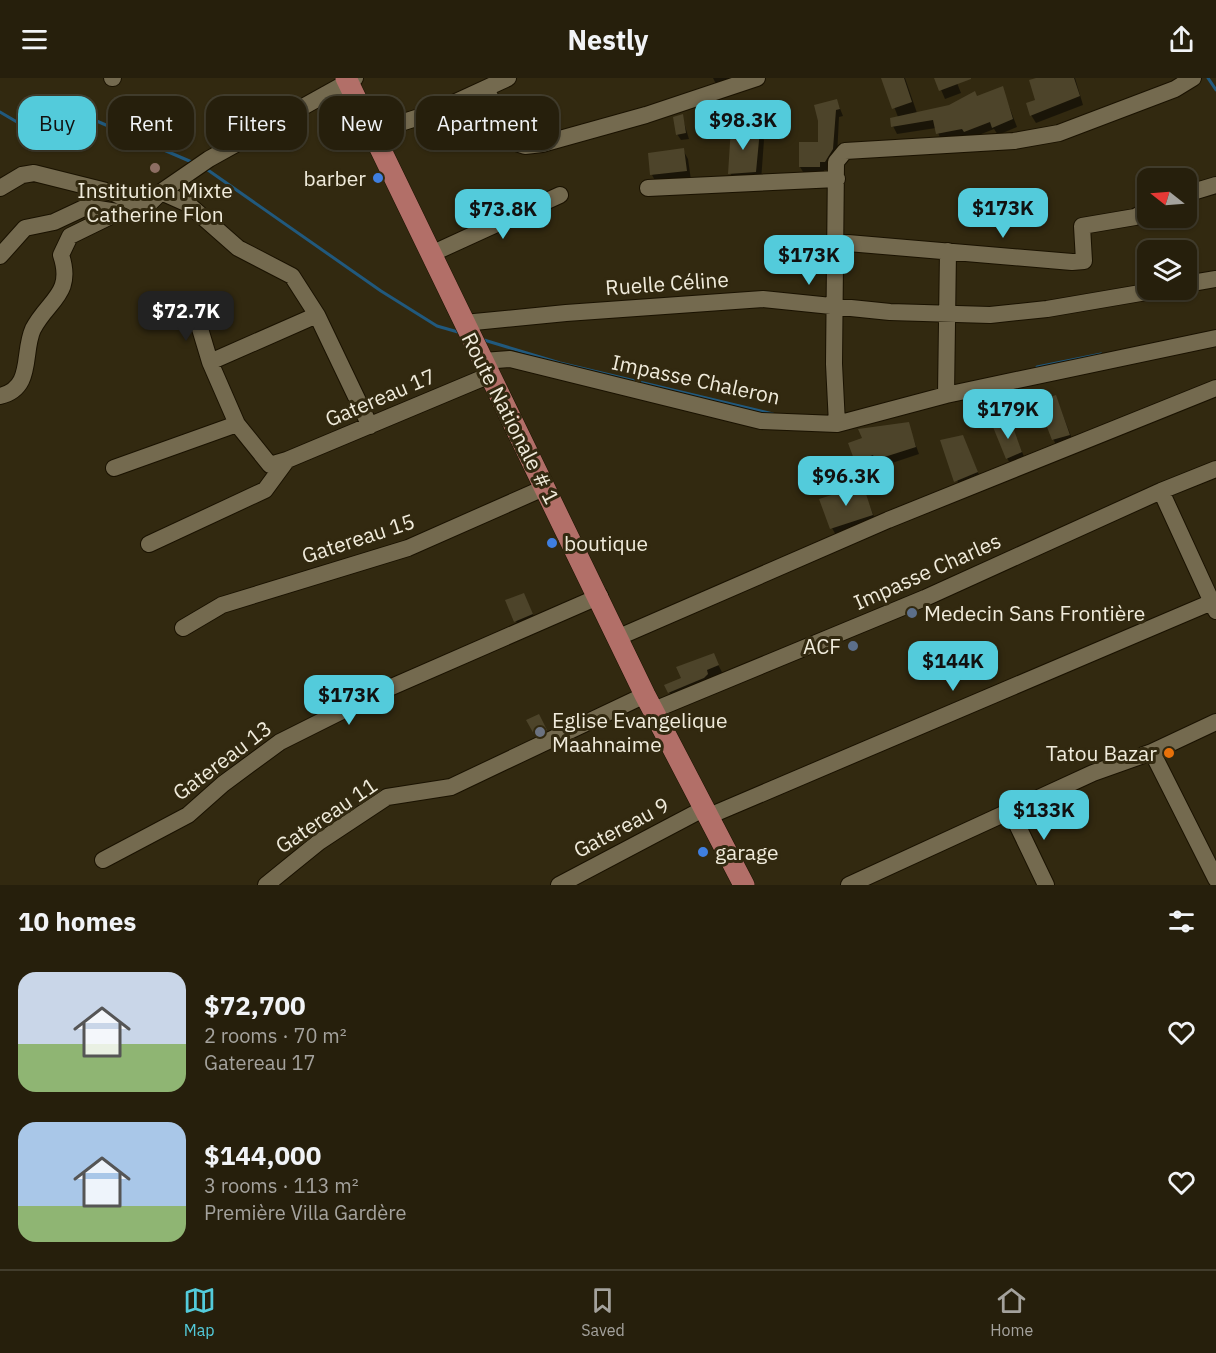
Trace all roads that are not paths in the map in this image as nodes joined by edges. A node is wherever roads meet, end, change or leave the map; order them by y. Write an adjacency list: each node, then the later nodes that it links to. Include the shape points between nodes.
1 (508, 78): 5 (street)
2 (757, 78): 5 (street, via 646,115 525,146 513,141)
3 (1193, 78): 9 (street, via 1175,89 1059,133 1014,141 845,151 836,162)
4 (350, 79): 6 (main road, Route Nationale # 1); 14 (street, via 209,159)
5 (486, 89): 7 (street)
6 (357, 96)
7 (404, 122)
8 (381, 150): 21 (main road, Route Nationale # 1)
9 (837, 179): 12 (street); 19 (street)
10 (1, 185): 16 (street, via 34,173 114,193)
11 (1216, 185): 13 (street)
12 (648, 188)
13 (1197, 191)
14 (161, 192): 16 (street, via 150,203); 29 (street, via 188,204 238,248 292,276)
15 (561, 195): 21 (street)
16 (134, 203): 17 (street)
17 (115, 214): 22 (street, via 86,207 54,222 25,228); 36 (street, via 70,236 61,255 65,268 60,295 34,328 25,375 17,387)
18 (1137, 216): 20 (street, via 1082,226 1084,261)
19 (836, 242): 20 (street); 26 (street)
20 (948, 251): 28 (street)
21 (431, 254): 30 (main road, Route Nationale # 1)
22 (0, 256)
23 (1216, 279): 24 (street)
24 (1197, 283)
25 (1137, 294): 28 (street, Ruelle Céline, via 1047,309 990,315)
26 (835, 305): 28 (street, Ruelle Céline); 30 (street, Ruelle Céline, via 763,299); 38 (street)
27 (195, 312): 32 (street)
28 (945, 314): 35 (street)
29 (317, 315): 32 (street); 39 (street)
30 (464, 323): 33 (main road, Route Nationale # 1)
31 (1216, 338): 35 (street, Impasse Chaleron)
32 (210, 362): 37 (street)
33 (486, 368): 38 (street, Impasse Chaleron, via 510,359 761,421); 39 (street, Gatereau 17); 43 (main road, Route Nationale # 1)
34 (1216, 388): 49 (street, via 888,520)
35 (946, 395): 38 (street, Impasse Chaleron)
36 (0, 396)
37 (237, 424): 40 (street, via 270,465); 41 (street)
38 (837, 424)
39 (370, 426): 40 (street, Gatereau 17)
40 (287, 460): 45 (street, via 266,490)
41 (114, 468)
42 (1216, 469): 44 (street, Impasse Charles)
43 (546, 487): 46 (main road, Route Nationale # 1); 48 (street, Gatereau 15, via 408,548 222,605)
44 (1161, 491): 47 (street); 50 (street, Impasse Charles, via 925,598)
45 (149, 544)
46 (600, 596): 49 (main road, Route Nationale # 1); 55 (street, Gatereau 13, via 380,692 280,742 188,815)
47 (1214, 607): 53 (street, Gatereau 9)
48 (183, 627)
49 (619, 637): 50 (main road, Route Nationale # 1)
50 (650, 702): 53 (main road, Route Nationale # 1); 57 (street, Gatereau 11, via 451,787 387,797 319,842)
51 (1216, 722): 52 (street)
52 (1152, 752): 54 (street, via 1093,773); 56 (street)
53 (707, 812): 58 (street, Gatereau 9); 59 (main road, Route Nationale # 1)
54 (1011, 812): 60 (street); 61 (street)
55 (103, 860)
56 (1216, 879)
57 (266, 885)
58 (559, 885)
59 (744, 885)
60 (849, 885)
61 (1046, 885)

